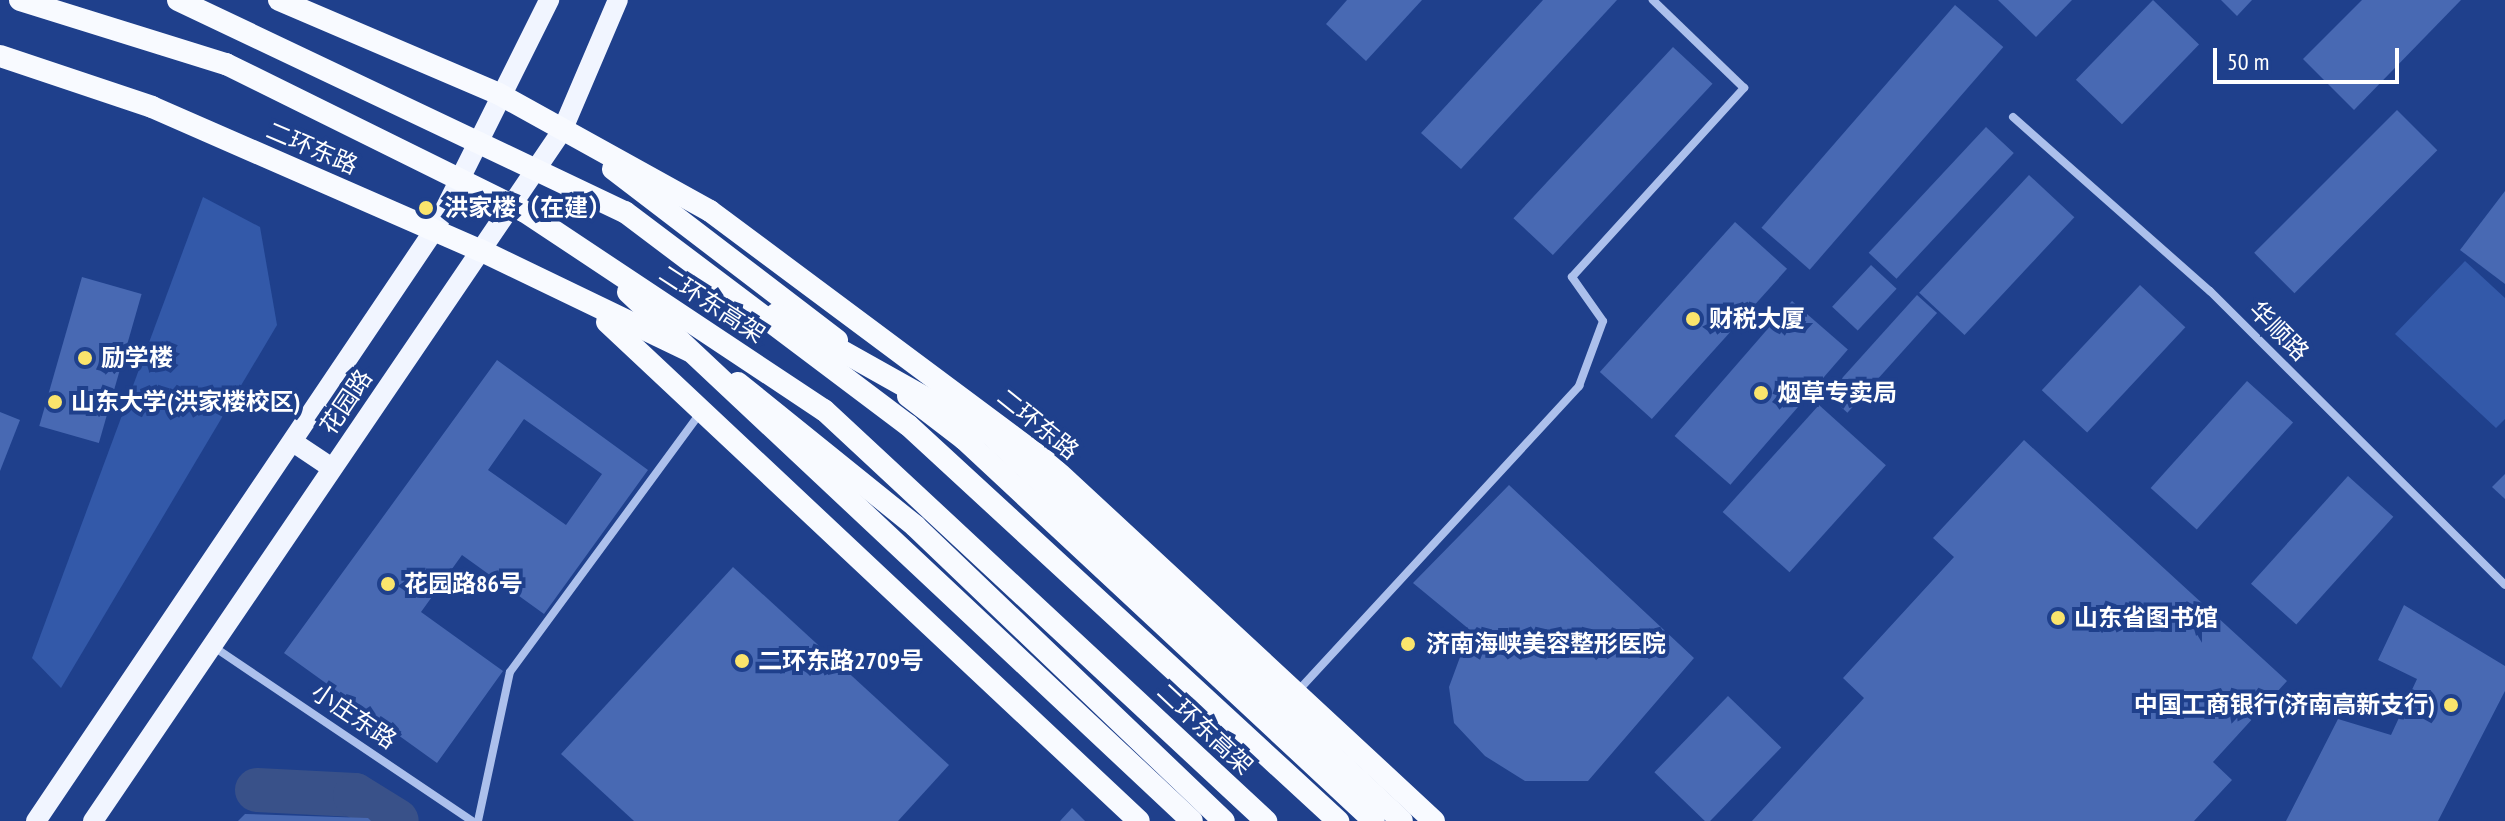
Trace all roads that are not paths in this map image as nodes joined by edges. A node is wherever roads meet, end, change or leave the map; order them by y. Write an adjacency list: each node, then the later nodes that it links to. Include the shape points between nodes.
1 (20, 0): 13 (highway, 二环东高架, bridge, via 226,64 524,211)
2 (178, 0): 14 (highway, 二环东高架, bridge, via 625,212)
3 (279, 0): 8 (highway, 二环东路)
4 (549, 0): 8 (main road, 花园路)
5 (618, 0): 10 (main road, 花园路)
6 (1653, 0): 21 (street, via 1744,88 1572,277 1603,321 1579,386)
7 (0, 56): 11 (highway, 二环东路, via 152,107)
8 (499, 94): 10 (highway, 二环东路); 11 (main road, 花园路)
9 (2013, 117): 19 (street, 华顺路, via 2210,291)
10 (562, 131): 12 (main road, 花园路); 21 (highway, 二环东路, via 710,211 886,336 1049,464); 30 (highway, 二环东路, via 964,439)
11 (435, 229): 12 (highway, 二环东路); 17 (main road, 花园路)
12 (480, 250): 15 (highway, 二环东路); 18 (main road, 花园路)
13 (583, 251): 26 (highway, bridge); 28 (highway, 二环东高架, bridge, via 824,410)
14 (748, 303): 29 (highway, 二环东高架, bridge, via 908,425); 31 (highway, bridge, via 812,328 990,434)
15 (595, 310): 16 (highway, 二环东路); 27 (highway, 二环东路, via 709,359 903,517)
16 (701, 412): 24 (street, via 510,672); 25 (highway, 二环东路)
17 (293, 442): 18 (main road); 22 (main road, 花园路)
18 (332, 468): 20 (main road, 花园路)
19 (2505, 585)
20 (212, 645): 23 (main road, 花园路); 24 (street, 小庄东路)
21 (1296, 693): 32 (highway, 二环东路)
22 (36, 821)
23 (93, 821)
24 (475, 821)
25 (1139, 821)
26 (1192, 821)
27 (1224, 821)
28 (1266, 821)
29 (1338, 821)
30 (1374, 821)
31 (1402, 821)
32 (1434, 821)

